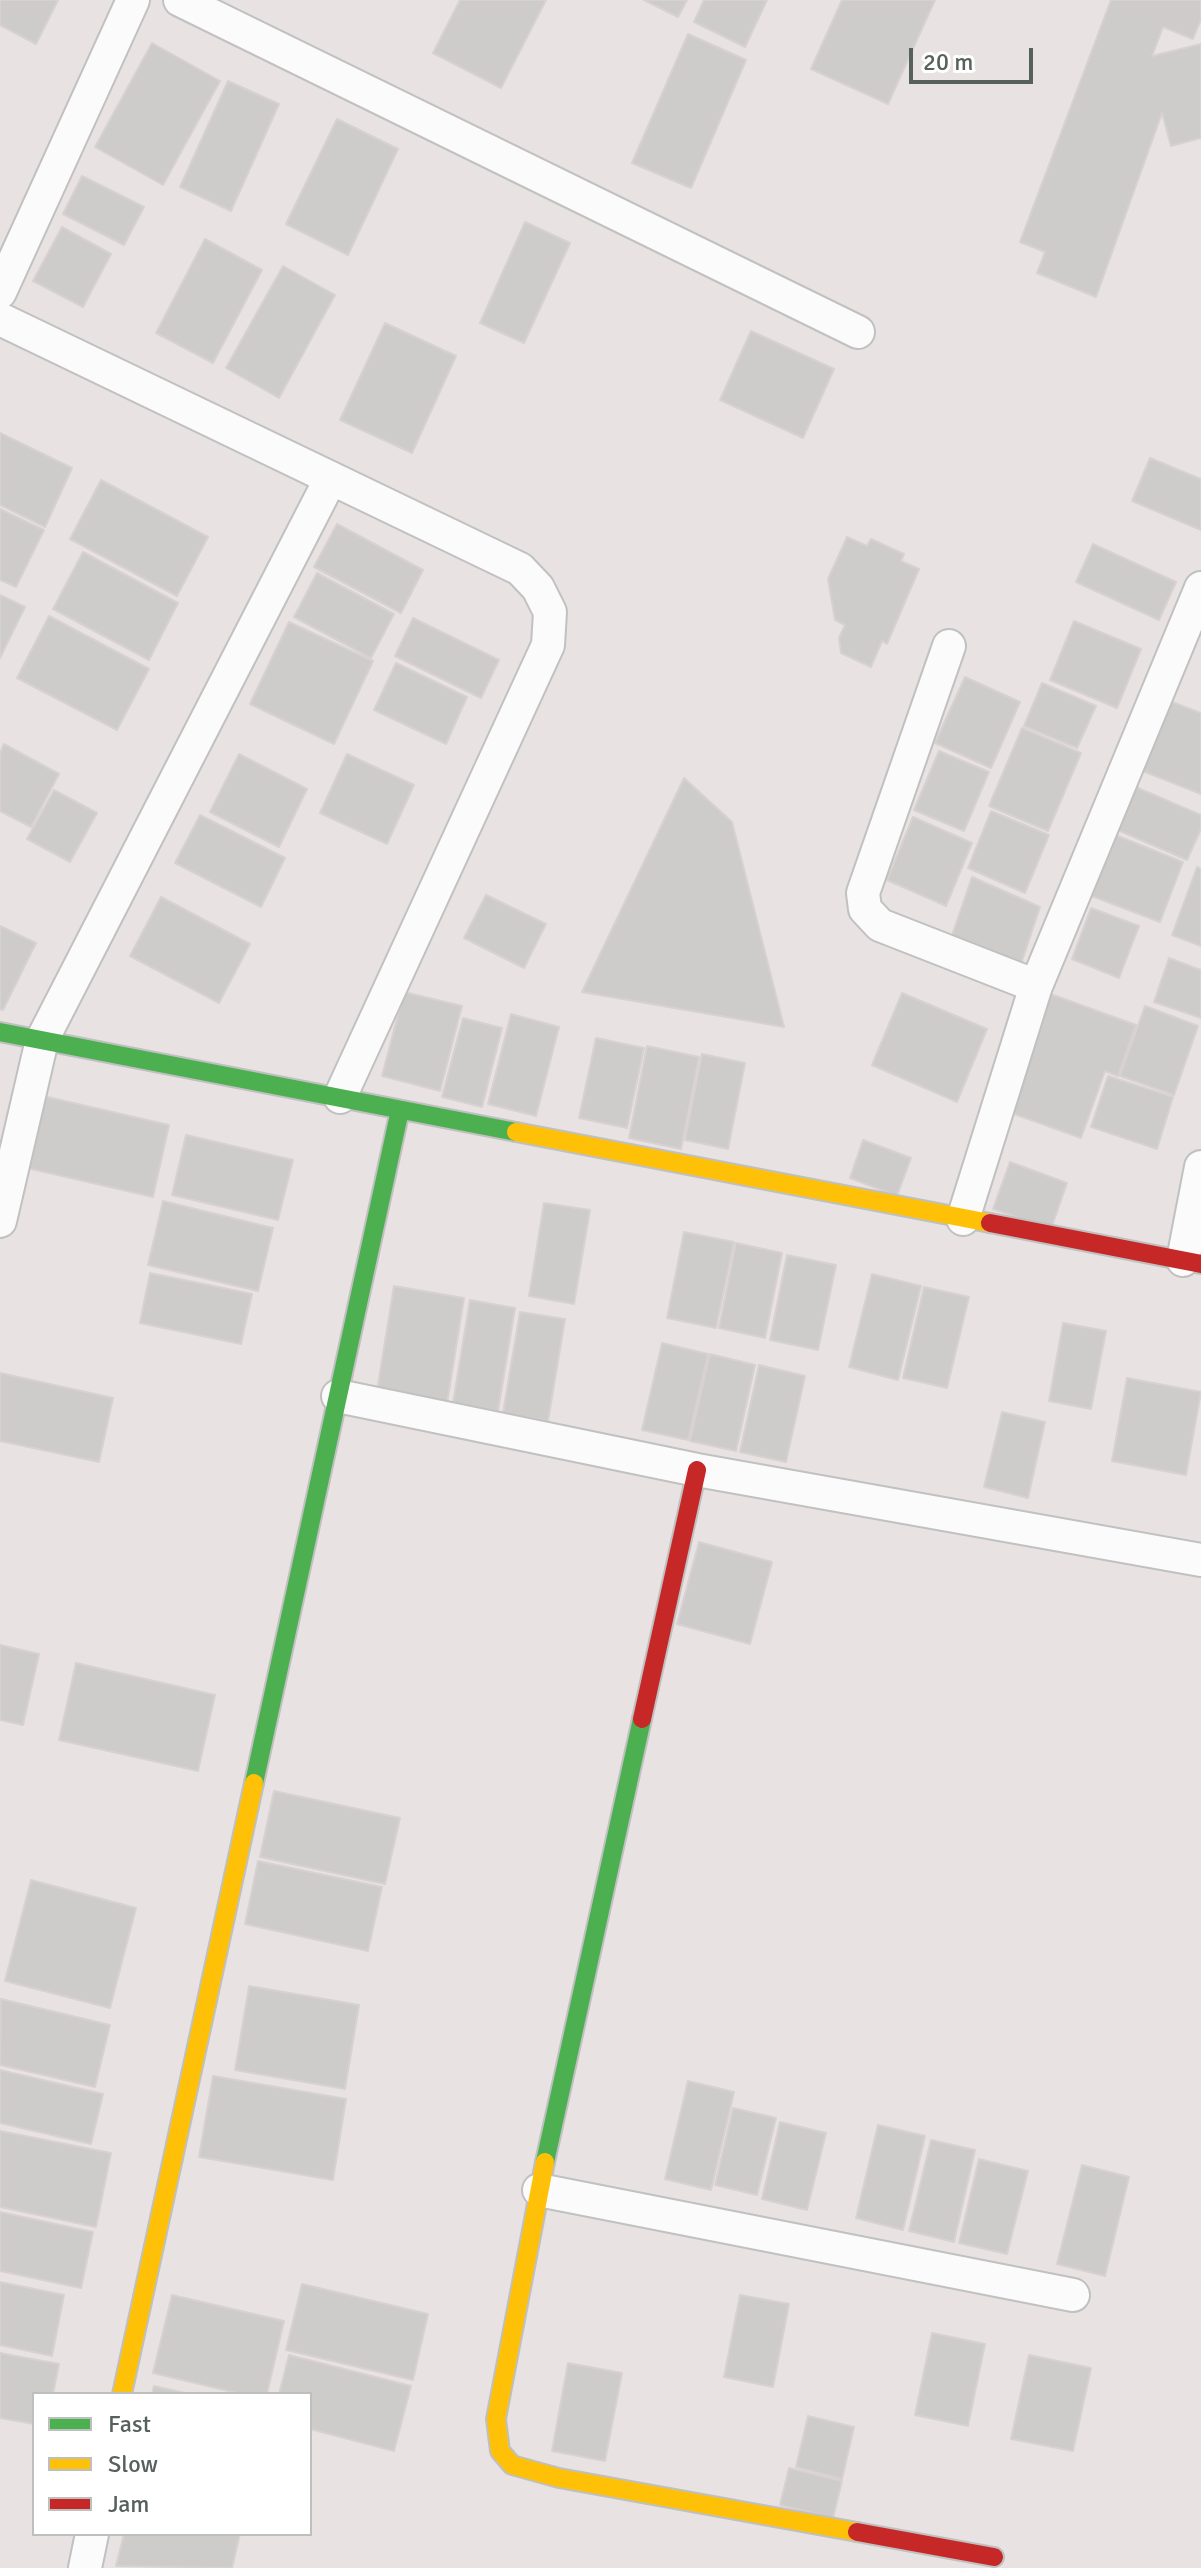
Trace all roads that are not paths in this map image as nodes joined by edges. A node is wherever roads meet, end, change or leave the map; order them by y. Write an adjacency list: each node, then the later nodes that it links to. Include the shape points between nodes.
1 (133, 0): 3 (street)
2 (180, 0): 5 (street)
3 (0, 292)
4 (0, 319): 6 (street)
5 (858, 332)
6 (331, 478): 11 (street); 12 (street, via 520,569 550,612 548,645)
7 (1201, 588): 9 (street)
8 (949, 646): 9 (street, via 863,893 865,909 880,925)
9 (1036, 986): 15 (street)
10 (0, 1032): 11 (street)
11 (42, 1040): 12 (street); 16 (street)
12 (340, 1097): 13 (street)
13 (400, 1110): 15 (street); 18 (street)
14 (1201, 1167): 17 (street)
15 (963, 1219): 17 (street)
16 (0, 1221)
17 (1192, 1262)
18 (338, 1396): 19 (street); 23 (street)
19 (697, 1470): 20 (street); 21 (street)
20 (1201, 1560)
21 (539, 2190): 22 (street); 25 (street, via 496,2419 500,2451 512,2465)
22 (1073, 2295)
23 (122, 2392)
24 (92, 2536): 26 (street)
25 (994, 2557)
26 (85, 2568)

